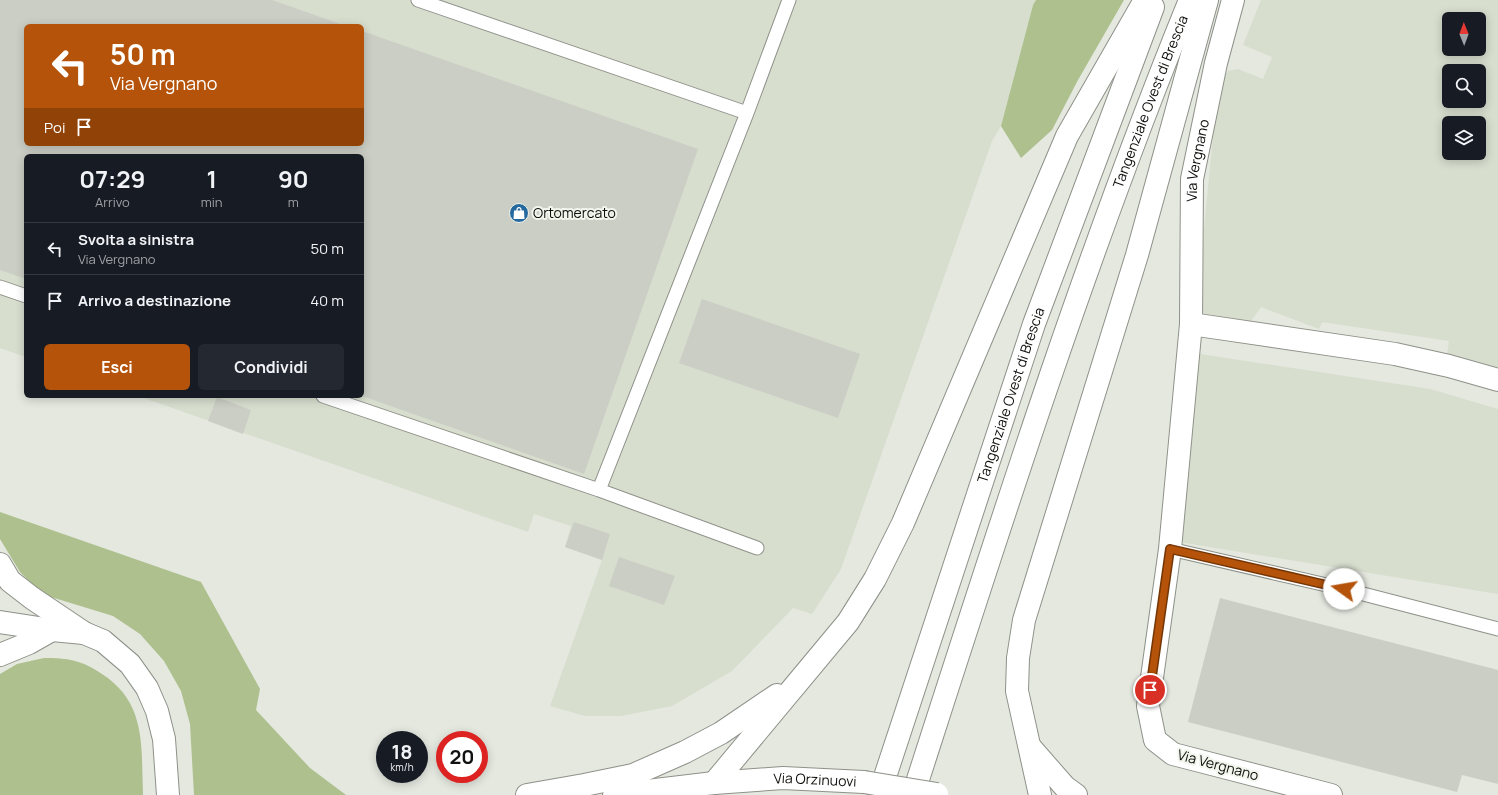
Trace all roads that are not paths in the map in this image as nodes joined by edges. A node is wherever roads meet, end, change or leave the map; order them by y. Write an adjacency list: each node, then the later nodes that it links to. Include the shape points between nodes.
1 (418, 0): 8 (lane)
2 (789, 0): 8 (lane)
3 (1145, 0): 23 (main road, via 1067,136 903,523 875,580 848,622)
4 (1156, 0): 26 (main road, Tangenziale Ovest di Brescia, via 1034,324)
5 (1190, 0): 30 (main road, Tangenziale Ovest di Brescia, via 1136,137 1065,332)
6 (1207, 0): 24 (main road, via 1137,255 1024,620 1018,658 1017,691)
7 (1233, 0): 11 (main road, Via Vergnano, via 1216,63 1192,179)
8 (747, 114): 14 (lane)
9 (0, 287): 10 (lane)
10 (24, 295)
11 (1191, 324): 12 (main road, via 1395,354); 16 (main road, Via Vergnano)
12 (1498, 380)
13 (329, 398): 14 (lane)
14 (599, 490): 15 (lane)
15 (757, 548)
16 (1170, 549): 19 (lane, via 1344,589); 34 (main road, Via Vergnano, via 1148,706 1155,740 1173,754)
17 (0, 564): 21 (main road, via 10,581)
18 (0, 622): 20 (main road)
19 (1498, 629)
20 (52, 630): 21 (main road); 22 (main road, via 29,644)
21 (84, 633): 27 (main road, via 103,641 130,664 147,688 158,711 164,739)
22 (0, 655)
23 (809, 670): 25 (main road); 28 (main road, via 767,704 685,752 633,774)
24 (1028, 744): 32 (main road); 33 (main road, via 1065,787)
25 (707, 789): 26 (main road, Via Orzinuovi, via 784,778); 29 (main road, Via Orzinuovi)
26 (871, 789): 31 (main road, Via Orzinuovi, bridge)
27 (168, 795)
28 (527, 795)
29 (614, 795)
30 (913, 795)
31 (938, 795)
32 (1040, 795)
33 (1076, 795)
34 (1331, 795)

